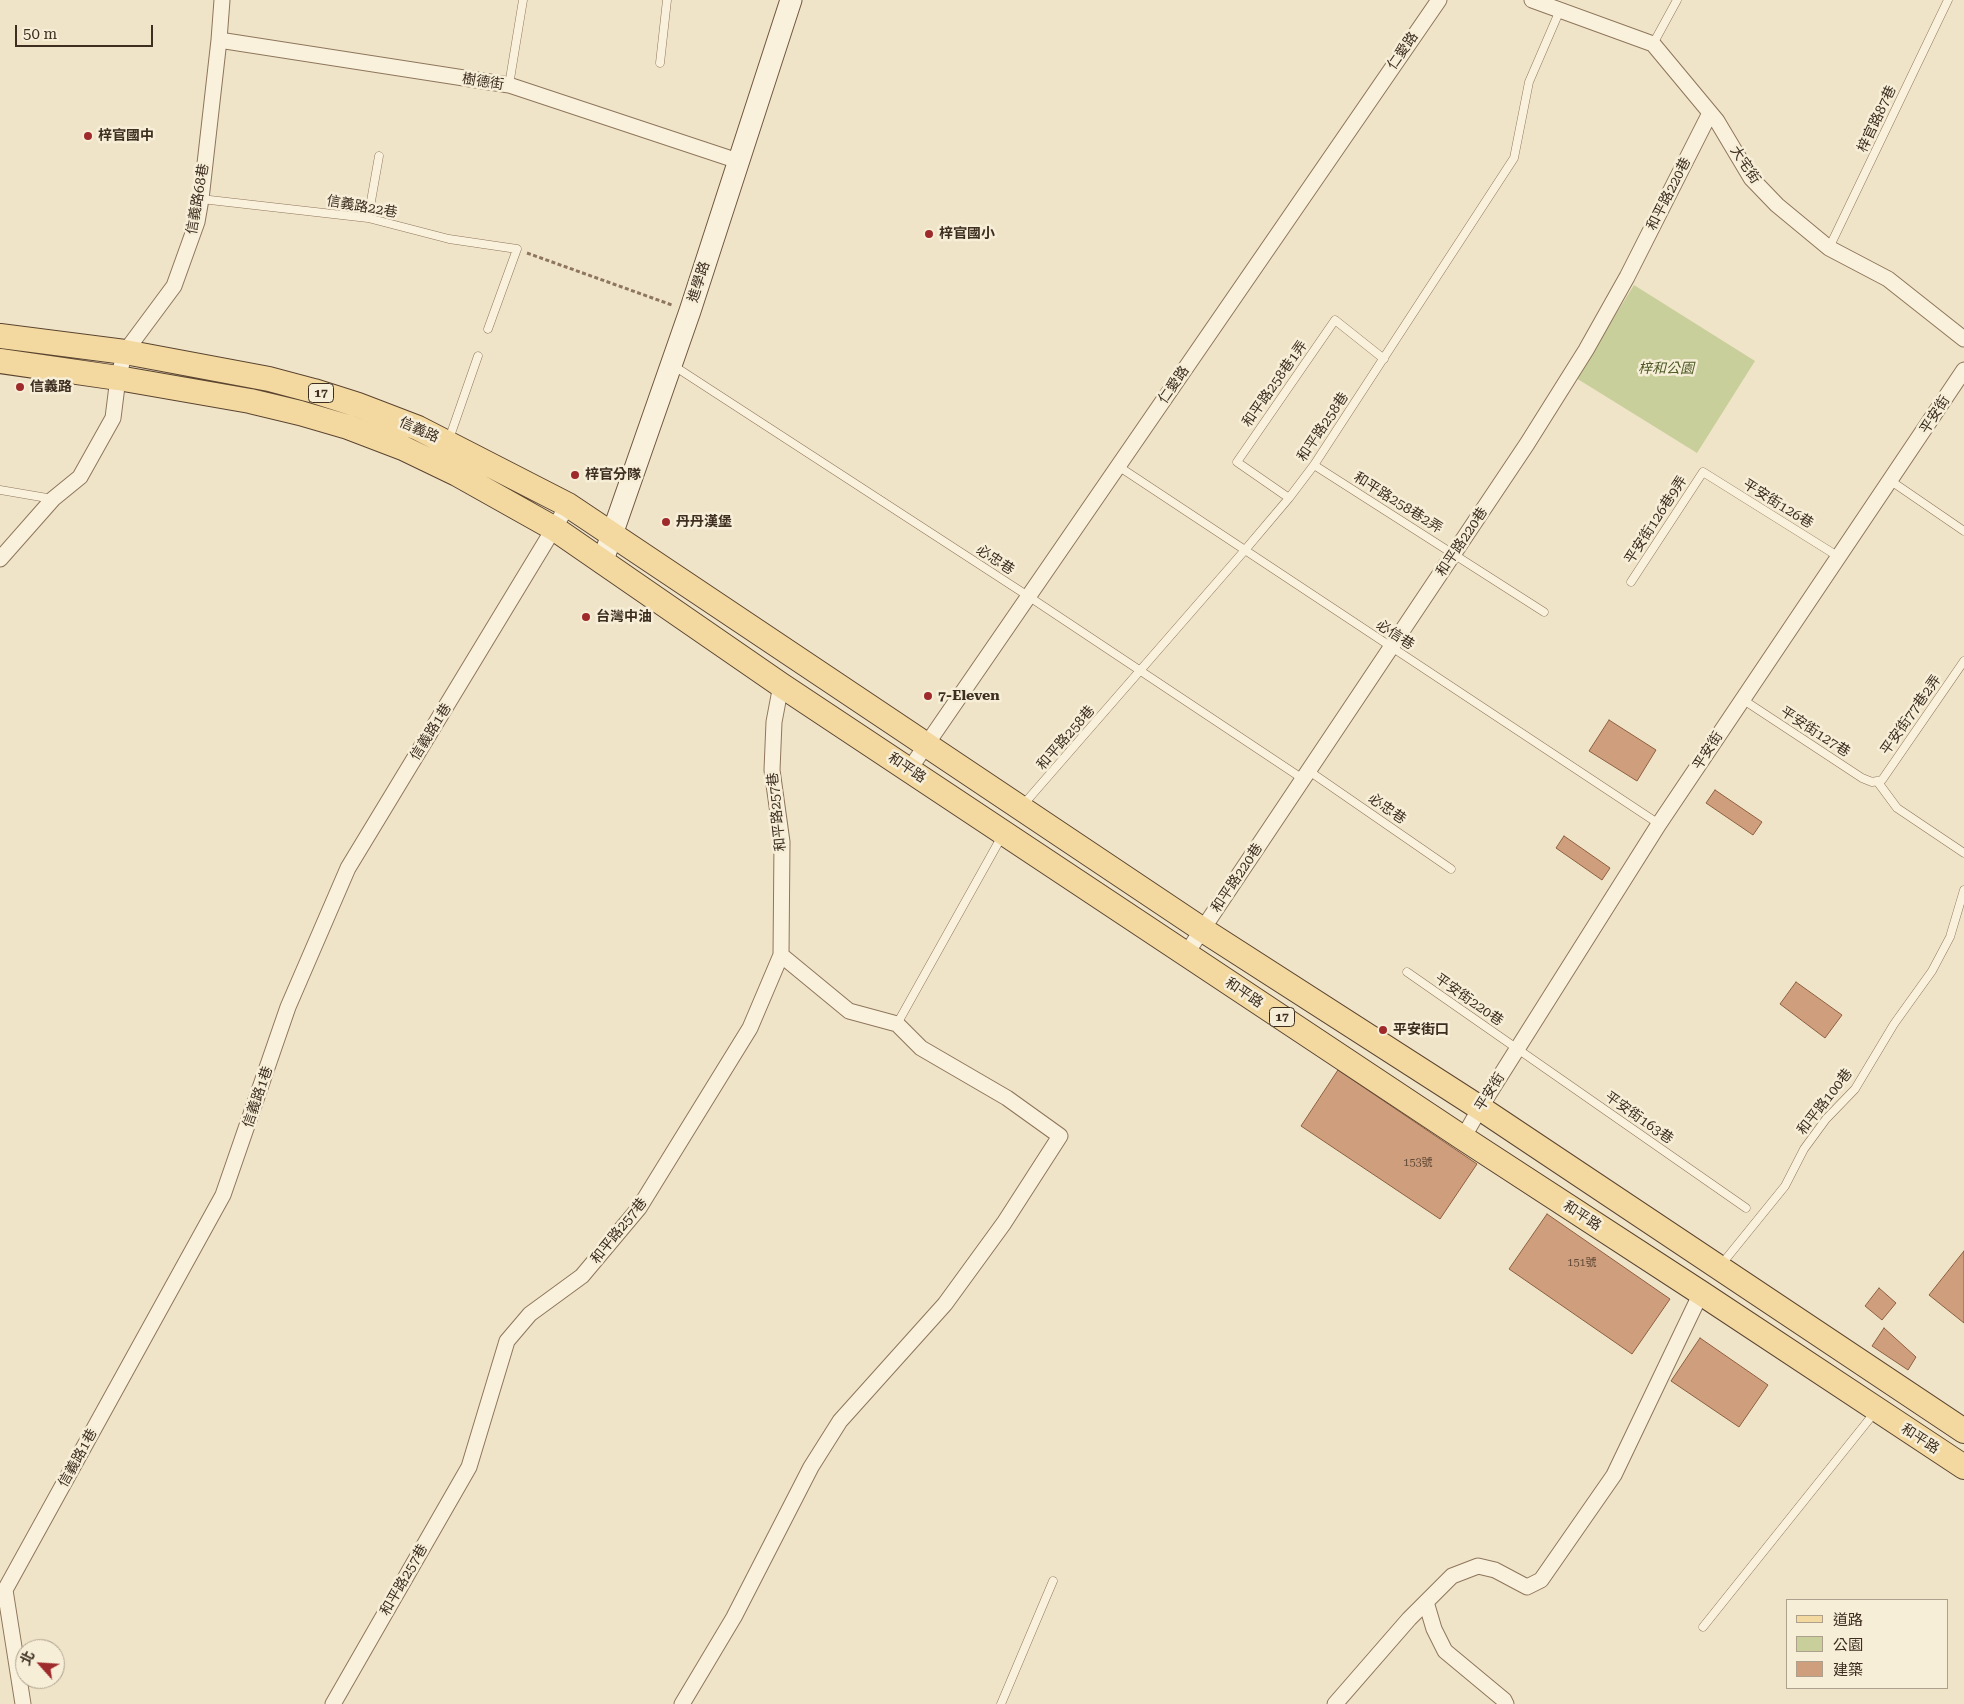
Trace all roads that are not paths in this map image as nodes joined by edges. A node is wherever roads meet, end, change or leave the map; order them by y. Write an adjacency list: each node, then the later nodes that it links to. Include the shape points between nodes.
1 (222, 0): 10 (street, 信義路68巷)
2 (523, 0): 13 (lane)
3 (667, 0): 12 (lane)
4 (791, 0): 16 (street, 進學路)
5 (1439, 0): 32 (street, 仁愛路)
6 (1677, 0): 11 (lane)
7 (1948, 0): 19 (lane, 梓官路87巷)
8 (1538, 1): 9 (street)
9 (1560, 10): 11 (street); 25 (lane, 和平路258巷, via 1529,82 1514,158)
10 (219, 40): 13 (street, 樹德街); 17 (street, 信義路68巷)
11 (1653, 44): 14 (street, 大宅街)
12 (660, 64)
13 (509, 86): 16 (street, 樹德街)
14 (1710, 113): 19 (street, 大宅街, via 1751,178 1777,205); 43 (street, 和平路220巷, via 1586,350)
15 (379, 156): 18 (lane)
16 (738, 161): 27 (street, 進學路)
17 (201, 199): 18 (lane, 信義路22巷); 23 (street, 信義路68巷, via 174,286)
18 (368, 218): 20 (lane, 信義路22巷, via 449,239 517,249)
19 (1829, 248): 22 (street, 大宅街, via 1888,279)
20 (488, 329)
21 (0, 336): 23 (main road, 信義路 / 17)
22 (1964, 339)
23 (125, 352): 29 (street, 信義路68巷); 30 (main road, 信義路 / 17, via 314,391 418,428)
24 (478, 356): 30 (lane)
25 (1384, 359): 31 (lane, 和平路258巷); 36 (lane, 和平路258巷1弄, via 1335,320 1237,462)
26 (0, 361): 29 (main road, 信義路 / 17)
27 (671, 365): 41 (street, 進學路); 48 (lane, 必忠巷)
28 (1964, 370): 34 (street, 平安街)
29 (118, 378): 37 (street, 信義路68巷, via 113,418 97,448 80,477); 39 (main road, 信義路 / 17, via 250,401 348,427 457,474)
30 (447, 443): 38 (main road, 信義路 / 17)
31 (1314, 465): 36 (lane, 和平路258巷); 43 (lane, 和平路258巷2弄)
32 (1118, 466): 42 (lane, 必信巷); 48 (street, 仁愛路)
33 (1703, 472): 44 (lane, 平安街126巷); 47 (lane, 平安街126巷9弄)
34 (1891, 481): 40 (lane); 44 (street, 平安街)
35 (0, 490): 37 (lane)
36 (1289, 498): 42 (lane, 和平路258巷)
37 (53, 499): 45 (street, 信義路68巷)
38 (568, 505): 39 (street, 信義路1巷); 41 (main road, 信義路 / 17)
39 (555, 529): 46 (main road, 信義路 / 17); 80 (street, 信義路1巷, via 348,868 288,1007 223,1195)
40 (1964, 531)
41 (613, 534): 46 (street, 進學路); 55 (main road, 17)
42 (1245, 550): 50 (lane, 必信巷); 52 (lane, 和平路258巷)
43 (1455, 553): 49 (lane, 和平路258巷2弄); 50 (street, 和平路220巷)
44 (1839, 557): 54 (street, 平安街)
45 (0, 559)
46 (602, 563): 53 (main road, 和平路 / 17)
47 (1631, 582)
48 (1028, 596): 52 (lane, 必忠巷); 55 (street, 仁愛路)
49 (1544, 612)
50 (1392, 647): 57 (street, 和平路220巷); 60 (lane, 必信巷)
51 (1964, 661): 58 (lane, 平安街77巷2弄, via 1882,780)
52 (1140, 672): 57 (lane, 必忠巷); 59 (lane, 和平路258巷)
53 (781, 685): 56 (main road, 和平路 / 17); 67 (street, 和平路257巷, via 774,722 772,770 782,842)
54 (1742, 699): 58 (lane, 平安街127巷, via 1862,778); 60 (street, 平安街)
55 (926, 745): 56 (street, 仁愛路); 59 (main road, 17)
56 (909, 770): 61 (main road, 和平路 / 17)
57 (1306, 775): 63 (lane, 必忠巷); 65 (street, 和平路220巷)
58 (1877, 781): 62 (lane, via 1897,808)
59 (1022, 807): 65 (main road, 17)
60 (1659, 824): 70 (street, 平安街)
61 (1004, 833): 66 (main road, 和平路 / 17); 69 (lane)
62 (1964, 853)
63 (1451, 869)
64 (1964, 890): 74 (lane, 和平路100巷, via 1950,937 1941,954 1855,1089 1826,1119 1804,1149 1785,1186)
65 (1203, 930): 66 (street, 和平路220巷); 71 (main road, 17)
66 (1186, 954): 72 (main road, 和平路 / 17)
67 (781, 955): 69 (street, via 849,1011); 84 (street, 和平路257巷, via 750,1028 639,1208 582,1276 530,1314 507,1341 469,1467)
68 (1407, 972): 70 (lane, 平安街220巷)
69 (897, 1024): 85 (street, via 921,1048 1008,1098 1060,1136 945,1304 840,1421 811,1467 734,1617)
70 (1517, 1049): 71 (street, 平安街); 73 (lane, 平安街163巷)
71 (1480, 1108): 72 (street, 平安街); 74 (main road, 17)
72 (1463, 1138): 75 (main road, 和平路 / 17)
73 (1746, 1208)
74 (1719, 1267): 77 (main road, 17)
75 (1701, 1293): 76 (main road, 和平路 / 17); 81 (street, via 1614,1475 1541,1580 1527,1586 1495,1570 1478,1566 1452,1576)
76 (1877, 1410): 78 (main road, 和平路 / 17); 82 (lane)
77 (1964, 1431)
78 (1962, 1461)
79 (1053, 1581): 86 (lane)
80 (3, 1584): 83 (street, 信義路1巷)
81 (1426, 1602): 87 (street); 88 (street, via 1434,1630 1445,1651)
82 (1703, 1627)
83 (23, 1704)
84 (333, 1704)
85 (682, 1704)
86 (1002, 1704)
87 (1335, 1704)
88 (1506, 1704)

